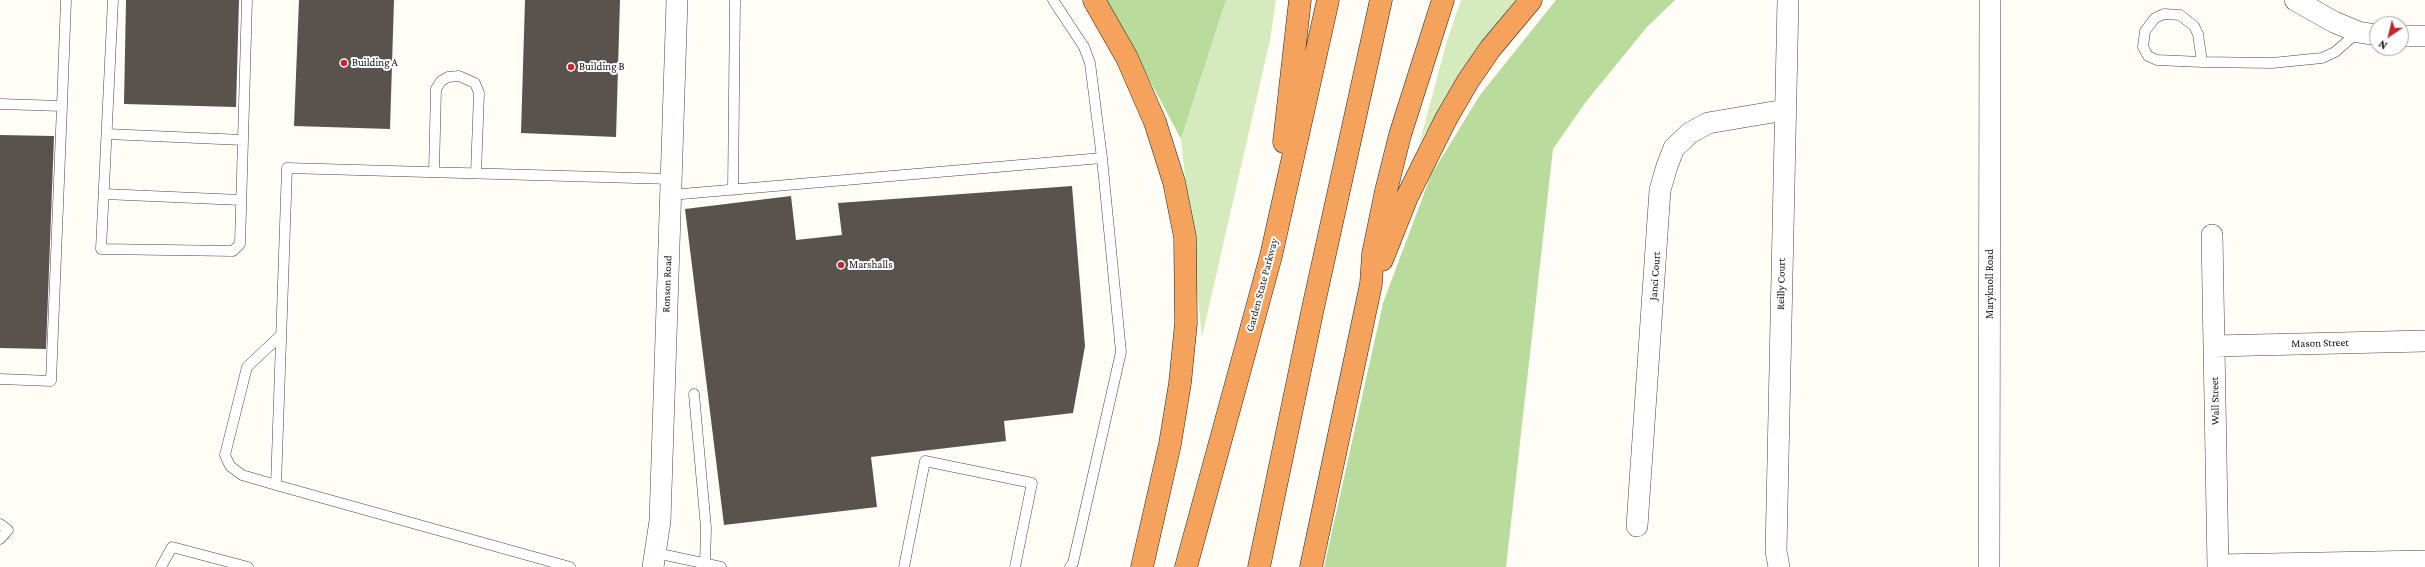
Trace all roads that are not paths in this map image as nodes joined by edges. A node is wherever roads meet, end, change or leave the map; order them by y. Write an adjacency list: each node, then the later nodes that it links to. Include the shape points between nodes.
1 (66, 0): 21 (lane)
2 (113, 0): 23 (lane)
3 (247, 0): 24 (lane)
4 (677, 0): 28 (street, Ronson Road)
5 (735, 0): 29 (lane)
6 (1053, 0): 25 (lane, via 1084,47 1090,63)
7 (1094, 0): 55 (highway, via 1126,58 1155,122 1174,182 1185,237 1186,323 1180,382 1170,444)
8 (1300, 0): 33 (highway)
9 (1328, 0): 33 (highway, Garden State Parkway)
10 (1381, 0): 57 (highway, via 1312,308)
11 (1444, 0): 34 (highway, via 1398,142 1373,254)
12 (1531, 0): 34 (highway, via 1490,49 1446,119 1413,184)
13 (1788, 0): 22 (street, Reilly Court)
14 (1990, 0): 60 (street, Maryknoll Road)
15 (2294, 0): 16 (street, via 2334,22)
16 (2367, 33): 19 (lane, via 2335,52 2307,61 2272,64)
17 (2409, 36): 18 (street)
18 (2425, 36)
19 (2202, 62): 19 (lane, via 2156,60 2148,56 2143,47 2145,31 2155,18 2164,14 2180,15 2194,26 2198,34)
20 (0, 104): 21 (lane)
21 (62, 106): 38 (lane, via 51,381)
22 (1785, 110): 42 (street, Janci Court, via 1708,123 1690,133 1674,148 1666,166 1660,190); 59 (street, Reilly Court, via 1776,551)
23 (107, 134): 24 (lane); 30 (lane)
24 (243, 140): 31 (lane)
25 (1102, 158): 29 (lane); 54 (lane, via 1121,352)
26 (434, 172): 27 (lane); 27 (lane, via 436,89 441,81 448,77 459,76 475,83 479,93); 35 (lane, via 287,168)
27 (476, 173): 28 (lane)
28 (671, 187): 29 (lane); 44 (street, Ronson Road, via 660,521)
29 (733, 190)
30 (104, 194): 31 (lane); 31 (lane, via 101,249 233,251 240,244)
31 (241, 200)
32 (2212, 235): 37 (street, Wall Street)
33 (1270, 256): 56 (highway, Garden State Parkway)
34 (1371, 284): 58 (highway)
35 (281, 335): 40 (lane); 40 (lane, via 247,367 225,455 230,466 242,476)
36 (2425, 341): 37 (street, Mason Street)
37 (2214, 346): 47 (street, Wall Street)
38 (0, 379)
39 (694, 394): 46 (lane, via 706,528)
40 (276, 485): 50 (lane)
41 (0, 524): 43 (lane, via 8,530)
42 (1637, 526)
43 (0, 539)
44 (654, 560): 46 (lane)
45 (2425, 561): 47 (street)
46 (705, 564): 51 (lane)
47 (2218, 566)
48 (161, 567): 49 (lane, via 172,547)
49 (248, 567)
50 (570, 567)
51 (721, 567)
52 (904, 567): 53 (lane, via 925,461 1032,483)
53 (1015, 567)
54 (1070, 567)
55 (1142, 567)
56 (1186, 567)
57 (1259, 567)
58 (1310, 567)
59 (1780, 567)
60 (1989, 567)

